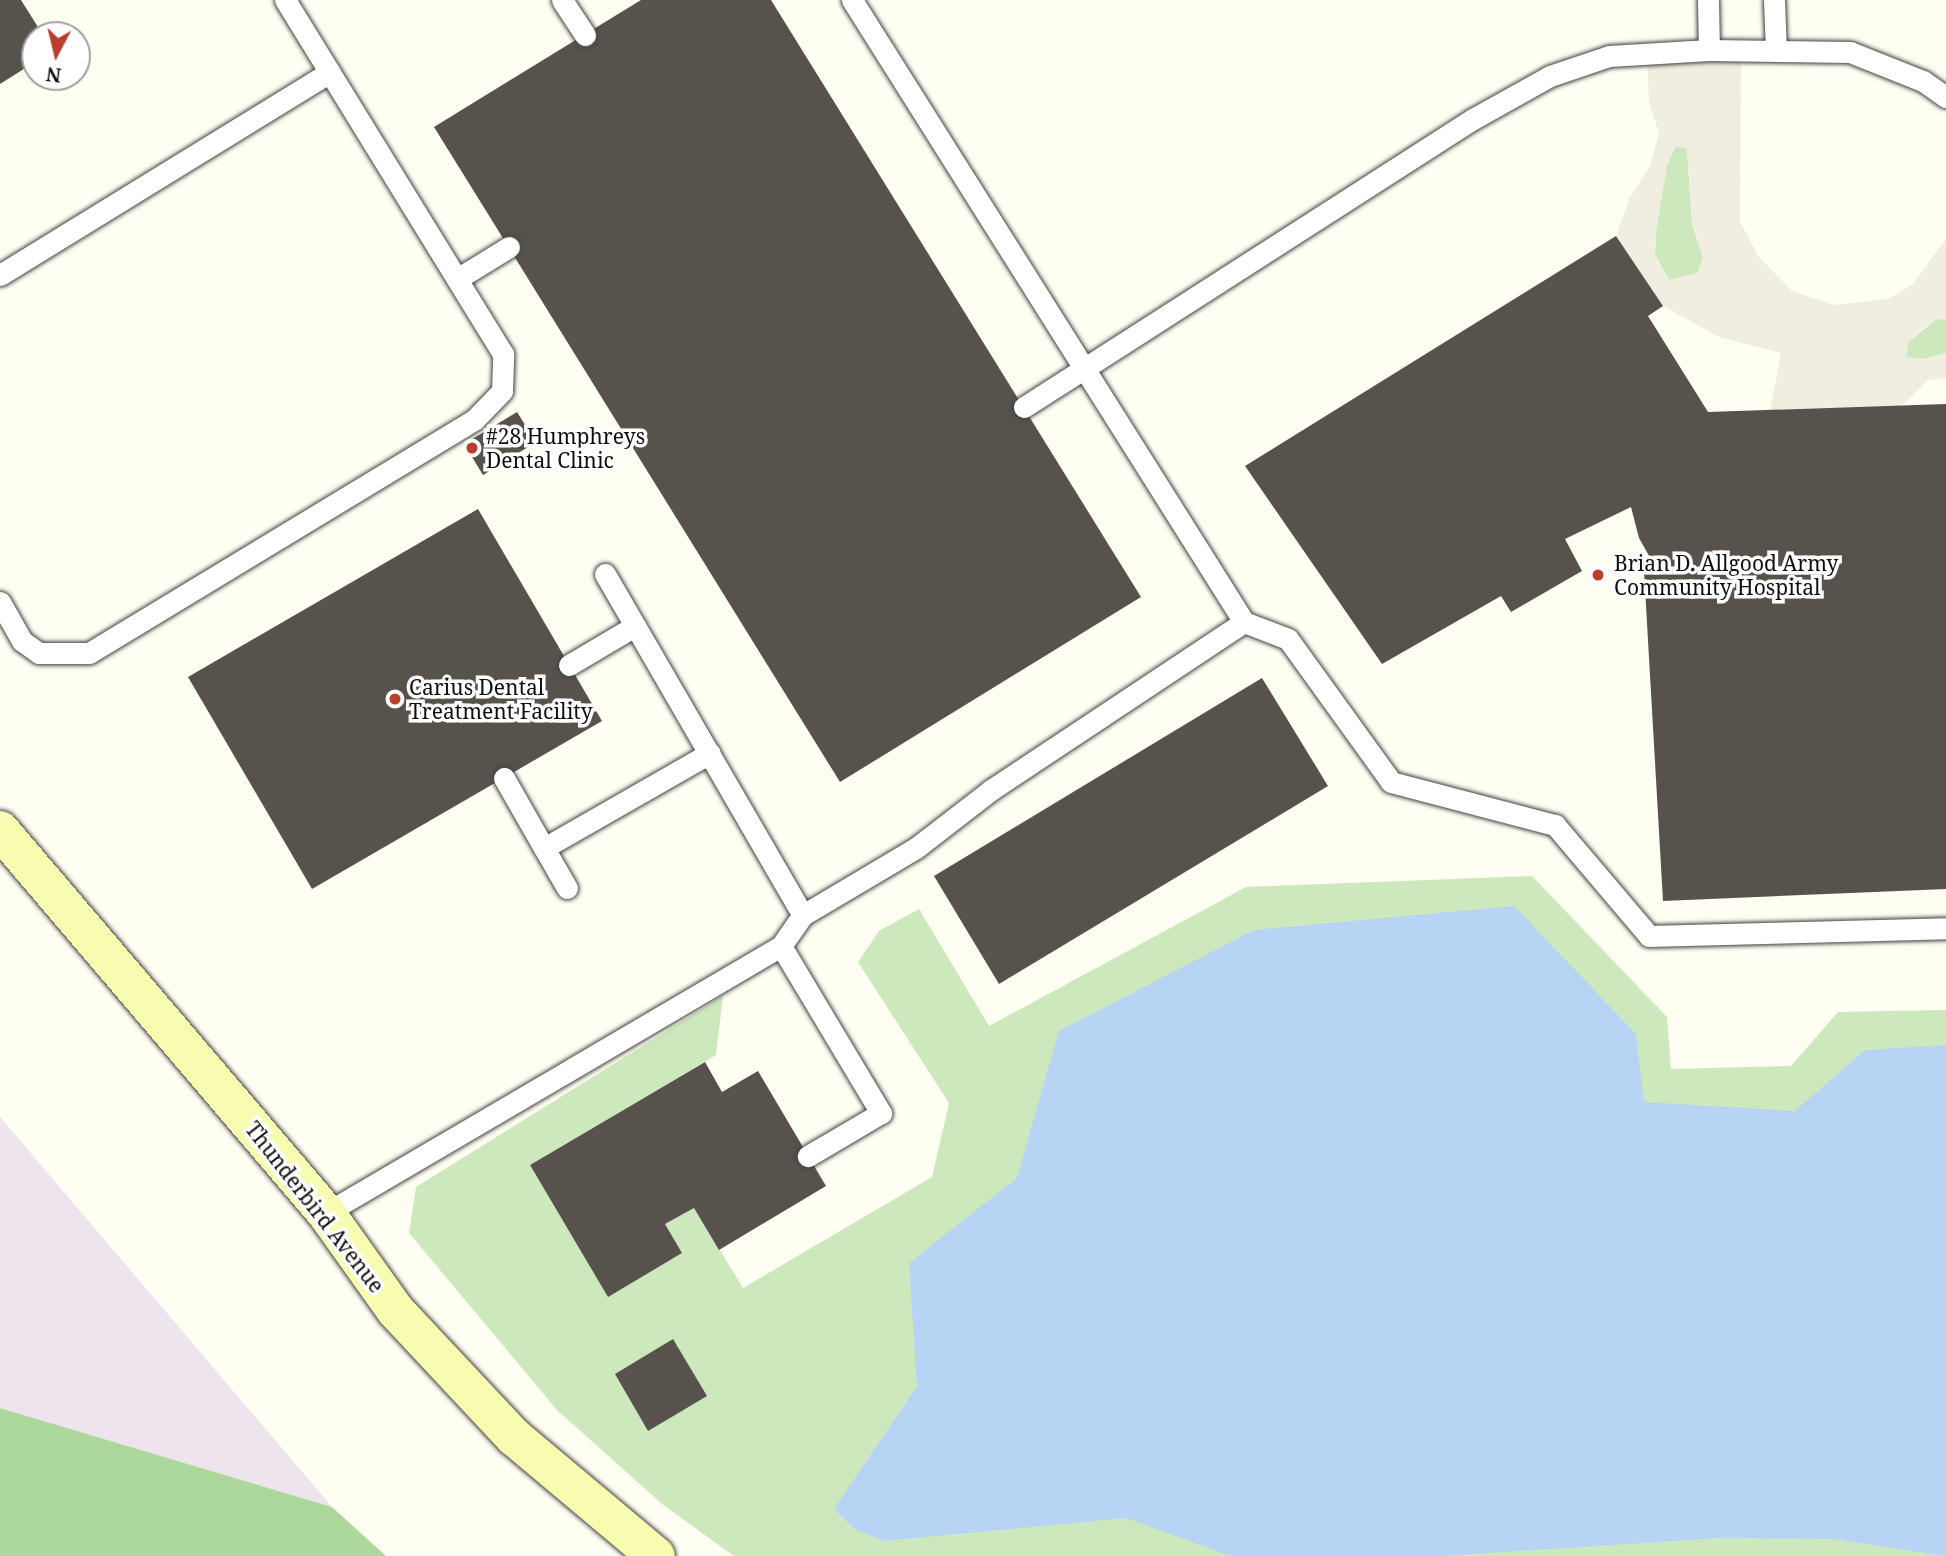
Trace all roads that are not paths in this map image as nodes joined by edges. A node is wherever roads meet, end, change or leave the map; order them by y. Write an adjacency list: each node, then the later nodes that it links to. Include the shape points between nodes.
1 (285, 0): 9 (lane)
2 (562, 0): 6 (lane)
3 (852, 0): 14 (lane)
4 (1708, 0): 7 (lane)
5 (1774, 0): 8 (lane)
6 (585, 35)
7 (1709, 50): 8 (lane); 14 (lane, via 1609,56 1550,75 1473,119)
8 (1776, 51): 10 (lane, via 1850,52 1923,81)
9 (330, 72): 12 (lane); 13 (lane)
10 (1946, 97)
11 (509, 247): 13 (lane)
12 (0, 275)
13 (457, 279): 17 (lane, via 503,354 502,391 475,419 89,653 39,653 22,641)
14 (1082, 371): 15 (lane); 18 (lane)
15 (1024, 407)
16 (605, 573): 19 (lane)
17 (0, 602)
18 (1244, 622): 26 (lane, via 991,790 916,848); 27 (lane, via 1288,639 1391,782 1555,825 1649,936)
19 (635, 626): 20 (lane); 21 (lane)
20 (569, 665)
21 (709, 753): 24 (lane); 26 (lane)
22 (504, 778): 24 (lane)
23 (0, 830): 30 (main road, Thunderbird Avenue)
24 (544, 848): 25 (lane)
25 (568, 888)
26 (803, 915): 28 (lane)
27 (1946, 928)
28 (781, 946): 29 (lane, via 881,1113); 30 (lane)
29 (808, 1156)
30 (326, 1213): 31 (main road, Thunderbird Avenue, via 396,1311 514,1437)
31 (656, 1556)

